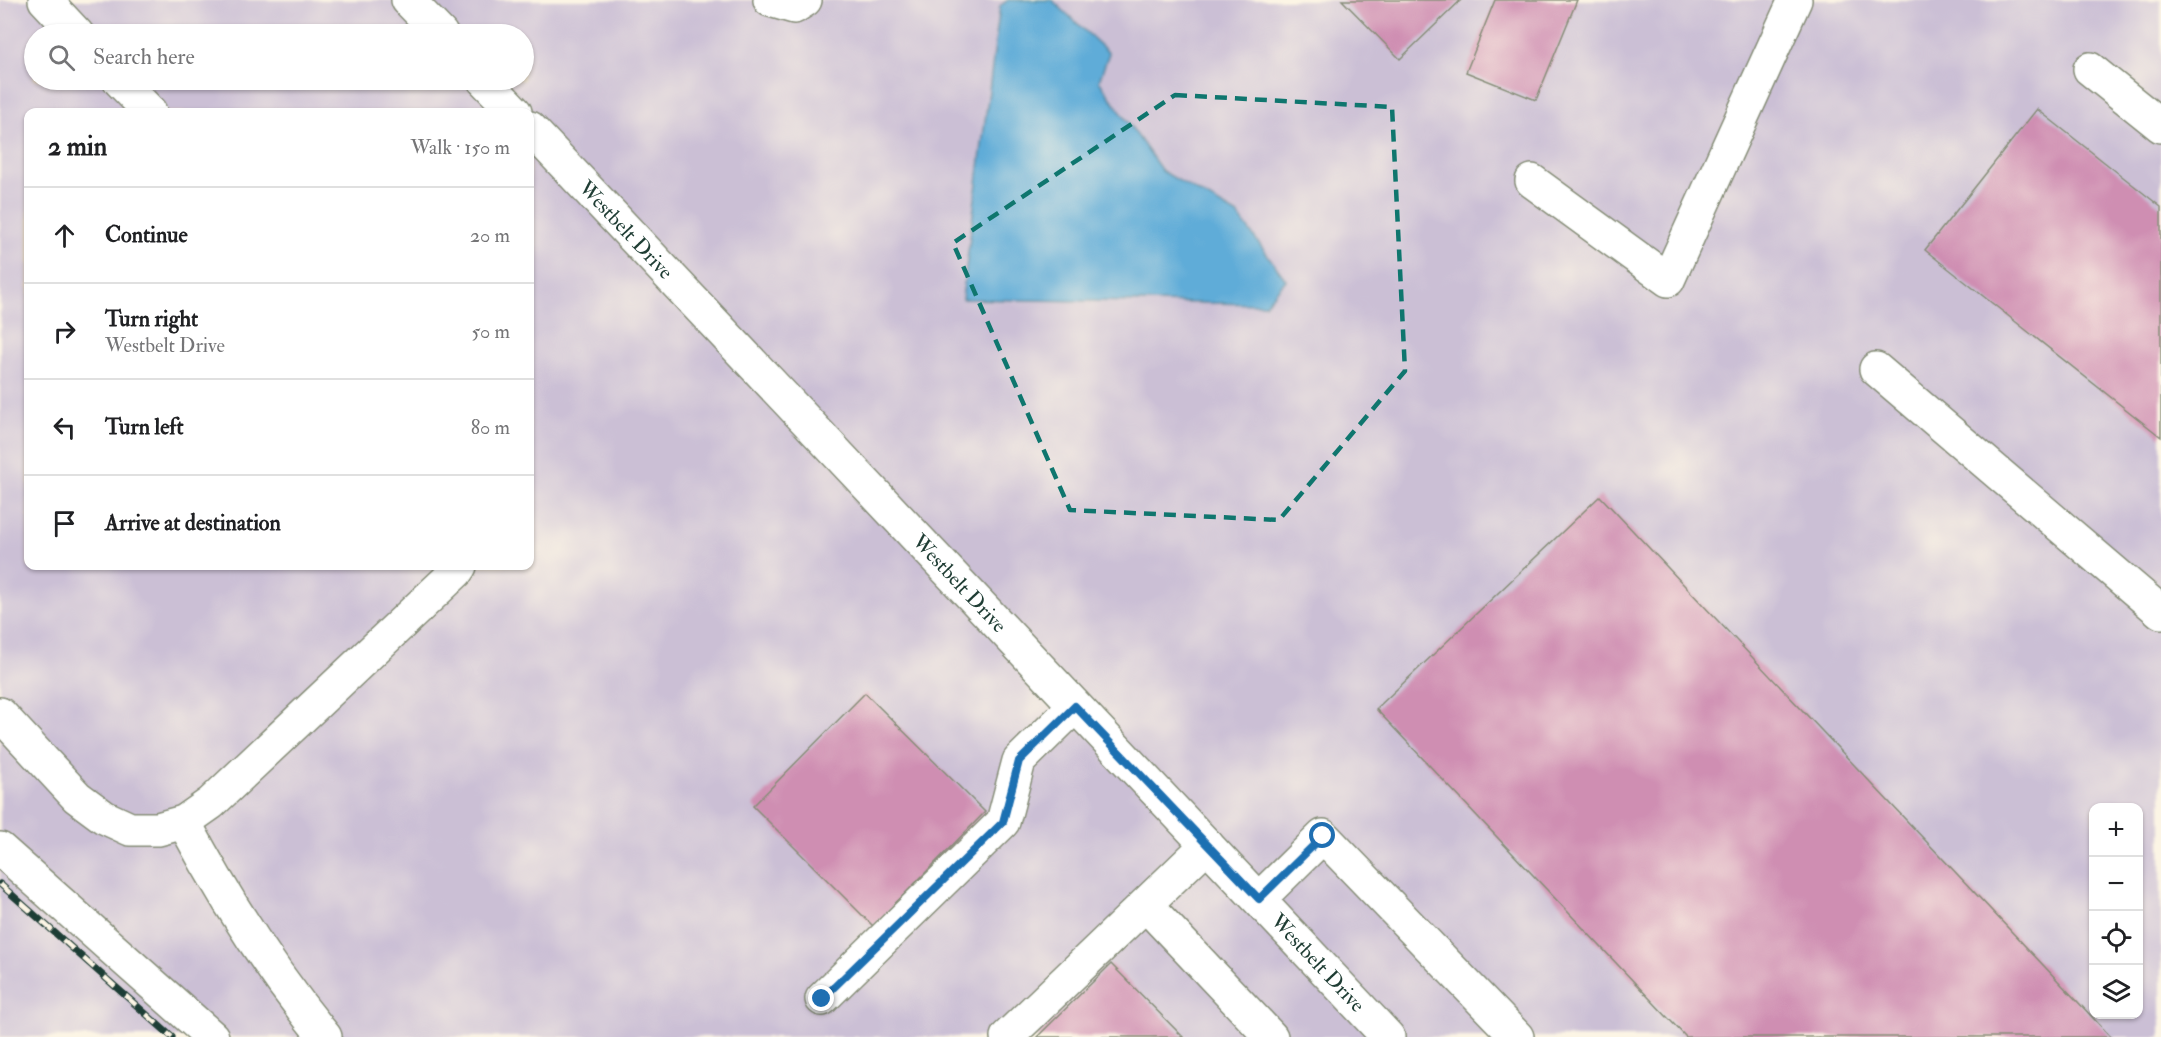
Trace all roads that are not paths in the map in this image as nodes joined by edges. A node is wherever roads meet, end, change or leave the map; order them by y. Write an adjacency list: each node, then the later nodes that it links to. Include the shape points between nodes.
1 (45, 0): 6 (street)
2 (408, 0): 7 (street)
3 (770, 0): 4 (street, via 794,7)
4 (805, 0)
5 (1794, 0): 15 (street, via 1668,279)
6 (68, 24)
7 (431, 24)
8 (2090, 69): 13 (street)
9 (129, 90): 11 (street)
10 (494, 90): 12 (street)
11 (146, 108)
12 (511, 108)
13 (2161, 126)
14 (534, 132): 19 (street, Westbelt Drive)
15 (1532, 180)
16 (1876, 369): 18 (street)
17 (457, 570): 21 (street, via 211,803)
18 (2161, 612)
19 (1075, 706): 22 (street, Westbelt Drive); 26 (street, via 1019,761 1003,822)
20 (0, 714): 21 (street, via 77,797 104,817 130,829 158,829)
21 (184, 822): 28 (street, via 213,877 274,970)
22 (1207, 845): 24 (street, Westbelt Drive); 25 (street)
23 (0, 849): 27 (street)
24 (1259, 899): 31 (street, Westbelt Drive); 32 (street, via 1323,836)
25 (1146, 905): 29 (street); 30 (street)
26 (822, 999)
27 (212, 1037)
28 (325, 1037)
29 (1007, 1037)
30 (1271, 1037)
31 (1388, 1037)
32 (1517, 1037)

